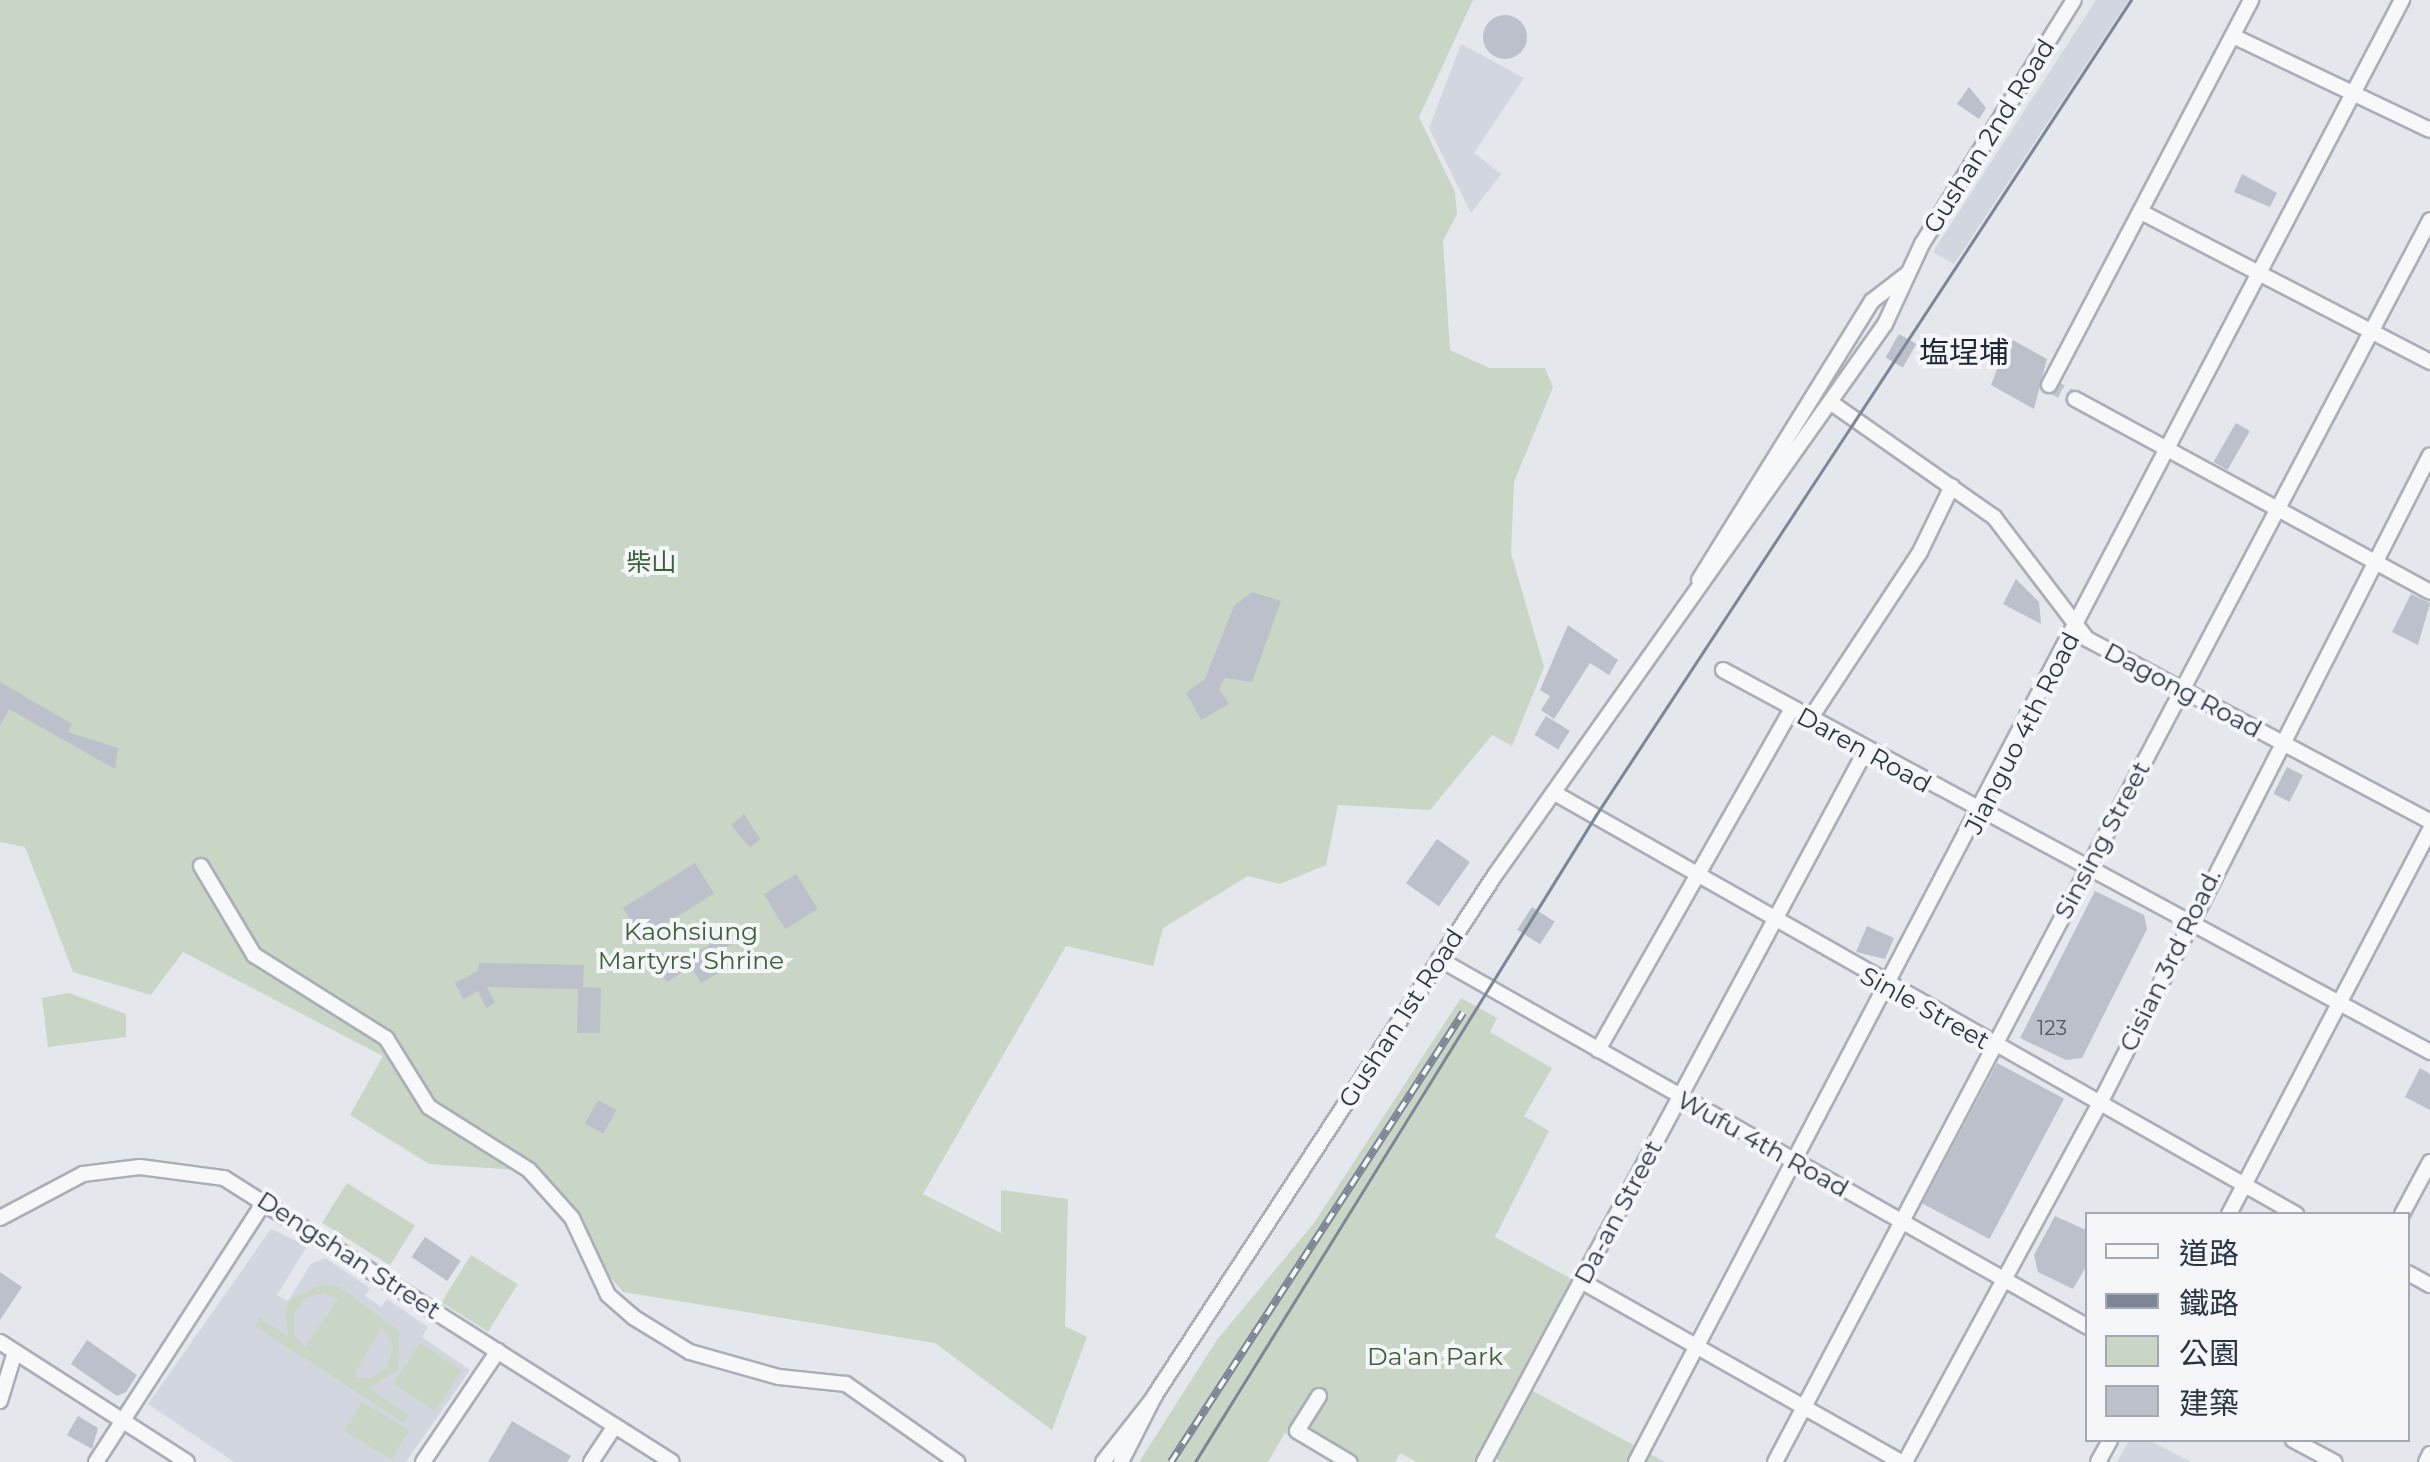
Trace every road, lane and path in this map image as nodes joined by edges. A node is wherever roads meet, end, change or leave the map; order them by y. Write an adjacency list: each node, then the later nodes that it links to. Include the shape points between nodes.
1 (2074, 0): 9 (street, Gushan 2nd Road)
2 (2251, 0): 4 (street)
3 (2402, 0): 5 (street, Jianguo 4th Road)
4 (2233, 36): 5 (street); 7 (street)
5 (2354, 95): 6 (street); 10 (street, Jianguo 4th Road)
6 (2430, 130)
7 (2141, 212): 10 (street); 13 (street)
8 (2430, 220): 11 (street, Sinsing Street)
9 (1908, 274): 15 (street, Gushan 1st Road, via 1892,313); 21 (street, Gushan 1st Road, via 1872,300 1702,564)
10 (2259, 276): 11 (street); 16 (street, Jianguo 4th Road)
11 (2370, 333): 12 (street); 19 (street, Sinsing Street)
12 (2430, 362)
13 (2049, 384)
14 (2075, 398): 16 (street)
15 (1832, 404): 18 (street, Dagong Road); 21 (street, Gushan 1st Road)
16 (2166, 451): 19 (street); 23 (street, Jianguo 4th Road)
17 (2430, 456): 20 (street, Cisian 3rd Road.)
18 (1952, 486): 23 (street, Dagong Road, via 2014,539); 27 (street, via 1886,608)
19 (2277, 509): 20 (street); 25 (street, Sinsing Street)
20 (2372, 564): 22 (street); 28 (street, Cisian 3rd Road.)
21 (1698, 584): 30 (street, Gushan 1st Road)
22 (2430, 592)
23 (2076, 630): 25 (street, Dagong Road); 31 (street, Jianguo 4th Road)
24 (1723, 670): 26 (street, Daren Road)
25 (2182, 688): 28 (street, Dagong Road); 35 (street, Sinsing Street)
26 (1792, 710): 27 (street, Daren Road); 36 (street)
27 (1810, 719): 29 (street, Daren Road)
28 (2280, 741): 32 (street, Dagong Road); 38 (street, Cisian 3rd Road.)
29 (1866, 750): 31 (street, Daren Road); 37 (street, Da-an Street)
30 (1558, 795): 36 (street, Sinle Street); 39 (street, Gushan 1st Road)
31 (1981, 812): 35 (street, Daren Road); 40 (street, Jianguo 4th Road)
32 (2430, 821)
33 (2430, 829): 41 (street)
34 (200, 866): 76 (street, via 254,955 386,1038 429,1107 529,1170 572,1218 608,1294 633,1317 690,1352 778,1377 846,1384)
35 (2086, 869): 38 (street, Daren Road); 42 (street, Sinsing Street)
36 (1698, 874): 37 (street, Sinle Street); 43 (street)
37 (1775, 919): 40 (street, Sinle Street); 45 (street, Da-an Street)
38 (2187, 924): 41 (street, Daren Road); 46 (street, Cisian 3rd Road.)
39 (1439, 959): 43 (street, Wufu 4th Road); 63 (street, Gushan 1st Road)
40 (1888, 988): 42 (street, Sinle Street); 47 (street, Jianguo 4th Road)
41 (2341, 1004): 44 (street, Daren Road); 49 (street)
42 (1993, 1046): 46 (street, Sinle Street); 55 (street, Sinsing Street)
43 (1598, 1050): 45 (street, Wufu 4th Road)
44 (2430, 1052)
45 (1680, 1097): 47 (street, Wufu 4th Road); 57 (street, Da-an Street)
46 (2098, 1104): 49 (street, Sinle Street); 56 (street, Cisian 3rd Road.)
47 (1796, 1162): 55 (street, Wufu 4th Road); 60 (street, Jianguo 4th Road)
48 (2430, 1162): 53 (street)
49 (2244, 1187): 51 (street); 52 (street, Sinle Street)
50 (264, 1202): 54 (street, Dengshan Street, via 213,1174 140,1168 66,1179); 62 (street, Dengshan Street); 67 (street)
51 (2231, 1212)
52 (2292, 1212)
53 (2403, 1212)
54 (0, 1218)
55 (1900, 1221): 56 (street, Wufu 4th Road); 66 (street, Sinsing Street)
56 (2002, 1280): 58 (street, Wufu 4th Road); 83 (street, Cisian 3rd Road.)
57 (1581, 1281): 60 (street); 80 (street, Da-an Street)
58 (2085, 1325)
59 (0, 1342): 61 (street)
60 (1700, 1349): 66 (street); 81 (street, Jianguo 4th Road)
61 (15, 1352): 65 (street); 67 (street)
62 (498, 1352): 68 (street, Dengshan Street); 73 (street)
63 (1155, 1395): 77 (street); 78 (street, Gushan 1st Road)
64 (1319, 1396): 79 (street, via 1297,1432)
65 (0, 1401)
66 (1802, 1406): 82 (street, Sinsing Street); 83 (street)
67 (124, 1421): 71 (street); 72 (street)
68 (615, 1426): 74 (street); 75 (street, Dengshan Street)
69 (2297, 1442): 84 (street)
70 (2430, 1454): 85 (street)
71 (96, 1462)
72 (187, 1462)
73 (423, 1462)
74 (592, 1462)
75 (672, 1462)
76 (957, 1462)
77 (1103, 1462)
78 (1120, 1462)
79 (1349, 1462)
80 (1484, 1462)
81 (1636, 1462)
82 (1775, 1462)
83 (1903, 1462)
84 (2334, 1462)
85 (2426, 1462)

